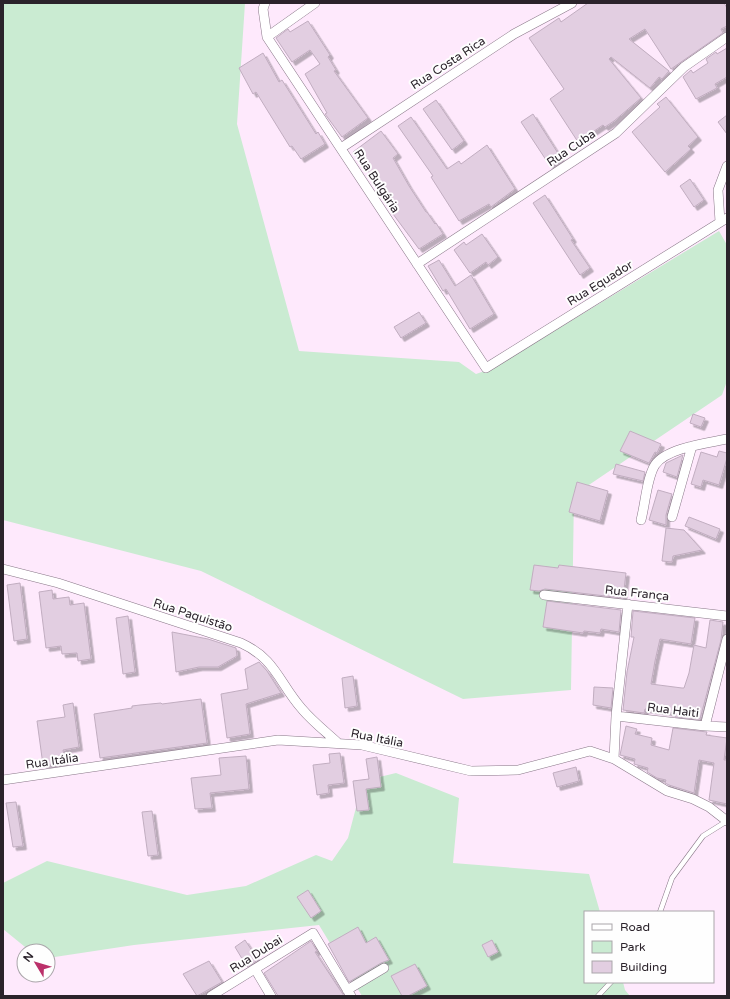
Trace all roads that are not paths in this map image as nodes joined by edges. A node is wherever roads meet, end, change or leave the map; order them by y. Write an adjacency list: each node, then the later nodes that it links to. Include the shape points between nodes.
1 (265, 3): 4 (street, Rua Bulgária, via 263,9)
2 (315, 3): 4 (street)
3 (572, 3): 6 (street, Rua Costa Rica, via 514,34)
4 (267, 37): 6 (street, Rua Bulgária)
5 (727, 37): 9 (street, Rua Cuba, via 684,67 616,133)
6 (341, 148): 9 (street, Rua Bulgária)
7 (727, 166): 8 (street, via 718,190)
8 (723, 220): 10 (street, Rua Equador)
9 (417, 264): 10 (street, Rua Bulgária)
10 (486, 368)
11 (727, 439): 12 (street)
12 (692, 446): 13 (street); 14 (street, via 667,455 655,465)
13 (672, 517)
14 (641, 520)
15 (3, 569): 23 (street, Rua Paquistão, via 58,583 255,649 270,663 302,709)
16 (544, 595): 17 (street, Rua França)
17 (628, 604): 18 (street, Rua França); 20 (street)
18 (727, 616)
19 (727, 639): 21 (street)
20 (616, 716): 21 (street, Rua Haiti); 24 (street)
21 (705, 726): 22 (street, Rua Haiti)
22 (727, 727)
23 (338, 743): 24 (street, Rua Itália, via 362,745 471,771 518,770 590,751); 25 (street, Rua Itália, via 278,740)
24 (614, 759): 26 (street, Rua Itália, via 667,791 709,807)
25 (3, 780)
26 (727, 821): 27 (lane, via 703,836 672,878)
27 (660, 911)
28 (384, 968): 31 (street)
29 (255, 969): 31 (street, Rua Dubai, via 313,933); 32 (street, Rua Dubai); 33 (street)
30 (610, 983): 34 (lane)
31 (349, 993)
32 (211, 996)
33 (271, 996)
34 (598, 996)

